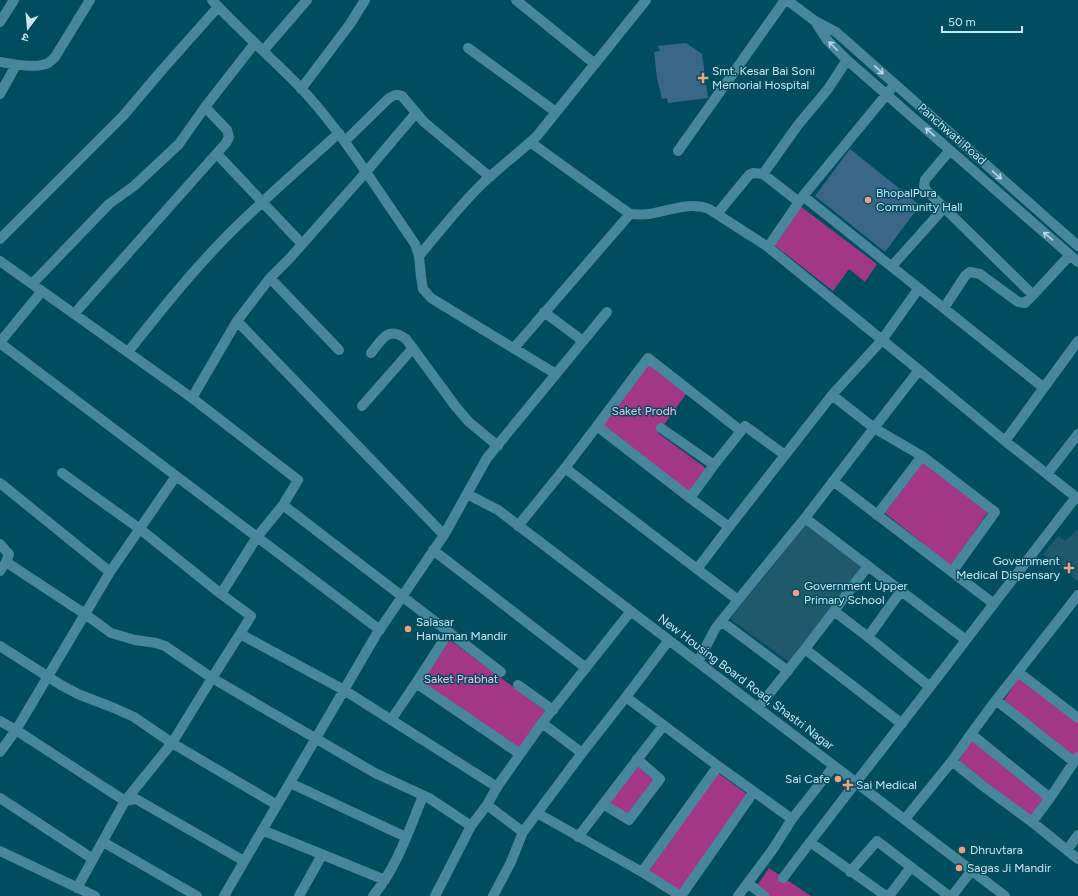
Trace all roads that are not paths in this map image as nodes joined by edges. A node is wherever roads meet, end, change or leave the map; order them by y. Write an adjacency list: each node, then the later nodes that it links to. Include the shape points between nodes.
1 (14, 0): 10 (street)
2 (90, 0): 17 (street, via 55,57 48,63 38,66)
3 (306, 0): 13 (street)
4 (365, 0): 19 (street)
5 (516, 0): 16 (street)
6 (786, 0): 9 (street, Panchwati Road); 28 (street)
7 (642, 1): 16 (street)
8 (215, 4): 11 (street); 38 (street, via 123,116)
9 (815, 21): 14 (street, Panchwati Road, one-way to 9, via 827,40); 18 (street, Panchwati Road, one-way to 18, via 836,32)
10 (0, 22)
11 (255, 43): 13 (street); 22 (street)
12 (468, 48): 23 (street)
13 (263, 51): 19 (street)
14 (848, 60): 21 (street, Panchwati Road); 31 (street)
15 (0, 62): 17 (street)
16 (595, 64): 23 (street)
17 (16, 65): 20 (street)
18 (895, 85): 21 (street); 40 (street, Panchwati Road, one-way to 40)
19 (301, 89): 25 (street)
20 (0, 94)
21 (887, 95): 27 (street, Panchwati Road, one-way to 21); 33 (street)
22 (205, 107): 29 (street, via 227,130 229,137); 48 (street, via 179,144 134,186 109,204)
23 (556, 112): 26 (street)
24 (416, 113): 25 (street, via 402,96 397,94); 30 (street); 32 (street)
25 (342, 137): 30 (street); 34 (street)
26 (530, 142): 32 (street); 36 (street)
27 (950, 150): 35 (street, via 924,183 926,190); 42 (street, Panchwati Road, one-way to 27)
28 (678, 151)
29 (217, 154): 34 (street); 55 (street)
30 (366, 172): 39 (street); 43 (street, via 415,244)
31 (763, 174): 33 (street); 37 (street, via 749,175)
32 (490, 177): 43 (street, via 464,202)
33 (801, 199): 41 (street); 46 (street)
34 (262, 203): 39 (street); 64 (street, via 223,240 176,292)
35 (944, 208): 46 (street); 51 (street)
36 (630, 214): 37 (street, via 647,214 694,206 702,206); 53 (street)
37 (717, 214): 41 (street)
38 (0, 239)
39 (302, 244): 47 (street)
40 (1078, 246)
41 (768, 247): 57 (street)
42 (1070, 254): 45 (street, Panchwati Road); 51 (street)
43 (419, 256): 62 (street, via 423,289 431,298)
44 (0, 261): 48 (street)
45 (1078, 262)
46 (892, 266): 49 (street)
47 (270, 278): 56 (street); 63 (street)
48 (32, 284): 50 (street)
49 (919, 288): 52 (street); 57 (street)
50 (42, 291): 55 (street); 60 (street)
51 (1034, 295): 52 (street, via 1025,303 1018,302 980,274 970,272)
52 (944, 308): 68 (street)
53 (544, 312): 58 (street); 62 (street)
54 (607, 312): 58 (street)
55 (74, 314): 64 (street)
56 (236, 321): 70 (street); 97 (street)
57 (882, 340): 66 (street); 69 (street)
58 (583, 341): 67 (street)
59 (1078, 341): 68 (street)
60 (0, 342): 85 (street)
61 (413, 348): 65 (street, via 401,334 392,333 386,335); 71 (street); 78 (street, via 469,422)
62 (514, 348): 67 (street)
63 (340, 350)
64 (128, 352): 70 (street)
65 (371, 353)
66 (919, 370): 74 (street); 77 (street)
67 (556, 374): 78 (street)
68 (1044, 388): 77 (street)
69 (832, 394): 74 (street); 79 (street)
70 (192, 398): 91 (street, via 298,480)
71 (362, 406)
72 (597, 426): 75 (street, via 648,358); 82 (street); 89 (street)
73 (661, 428): 81 (street)
74 (874, 428): 80 (street); 86 (street)
75 (741, 431): 79 (street, via 745,426); 81 (street)
76 (1078, 434): 84 (street)
77 (1005, 442): 84 (street)
78 (498, 446): 88 (street, via 487,458)
79 (786, 455): 95 (street)
80 (922, 456): 92 (street); 106 (street, via 995,512)
81 (714, 465): 89 (street)
82 (565, 468): 94 (street); 103 (street)
83 (62, 473): 96 (street)
84 (1047, 474): 90 (street)
85 (176, 476): 96 (street); 98 (street)
86 (833, 481): 92 (street); 93 (street)
87 (0, 483): 105 (street)
88 (467, 494): 94 (street, New Housing Board Road, Shastri Nagar, via 498,510); 97 (street)
89 (690, 498): 95 (street)
90 (1077, 498): 112 (street)
91 (283, 505): 98 (street); 110 (street)
92 (877, 515): 106 (street)
93 (805, 518): 102 (street); 111 (street)
94 (518, 526): 113 (street, New Housing Board Road, Shastri Nagar)
95 (730, 527): 103 (street)
96 (140, 529): 105 (street); 108 (street)
97 (444, 535): 100 (street)
98 (257, 537): 108 (street); 117 (street)
99 (0, 544): 101 (street, via 8,554)
100 (433, 550): 110 (street); 126 (street)
101 (6, 562): 104 (street); 115 (street)
102 (868, 566): 107 (street); 114 (street)
103 (697, 569): 111 (street)
104 (0, 571)
105 (110, 572): 115 (street)
106 (952, 572): 112 (street)
107 (901, 591): 120 (street); 122 (street)
108 (221, 594): 119 (street, via 251,616)
109 (1078, 595): 129 (street)
110 (402, 596): 117 (street); 118 (street)
111 (738, 600): 116 (street)
112 (994, 604): 122 (street)
113 (631, 611): 121 (street, New Housing Board Road, Shastri Nagar); 126 (street)
114 (834, 611): 120 (street); 124 (street)
115 (86, 614): 130 (street); 131 (street, via 111,633 165,646)
116 (721, 621): 125 (street); 127 (street)
117 (380, 630): 135 (street)
118 (449, 632): 128 (street); 132 (street)
119 (240, 634): 131 (street); 135 (street)
120 (868, 637): 134 (street)
121 (669, 640): 125 (street, New Housing Board Road, Shastri Nagar); 136 (street)
122 (966, 640): 134 (street)
123 (0, 646): 130 (street)
124 (805, 650): 127 (street); 144 (street)
125 (698, 662): 138 (street, New Housing Board Road, Shastri Nagar)
126 (586, 668): 139 (street)
127 (788, 671): 138 (street)
128 (500, 672)
129 (1018, 672): 137 (street); 140 (street)
130 (48, 677): 146 (street); 149 (street, via 78,694 134,717)
131 (212, 678): 148 (street); 149 (street)
132 (416, 683): 141 (street); 152 (street)
133 (518, 685): 139 (street)
134 (930, 687): 144 (street)
135 (344, 690): 141 (street); 148 (street)
136 (626, 697): 145 (street); 151 (street)
137 (996, 700): 147 (street); 154 (street)
138 (758, 708): 157 (street, New Housing Board Road, Shastri Nagar)
139 (553, 710): 143 (street)
140 (1078, 718)
141 (391, 720): 160 (street)
142 (0, 721): 146 (street)
143 (542, 723): 151 (street); 152 (street)
144 (902, 724): 158 (street)
145 (663, 726): 153 (street); 156 (street)
146 (16, 730): 150 (street); 165 (street)
147 (971, 734): 155 (street); 164 (street)
148 (316, 738): 159 (street); 162 (street, via 375,773)
149 (172, 743): 165 (street); 167 (street)
150 (0, 752)
151 (582, 753): 169 (street)
152 (520, 754): 160 (street)
153 (637, 759): 166 (street); 166 (street, via 660,779 629,820)
154 (1076, 760): 164 (street)
155 (952, 761): 171 (street); 172 (street)
156 (718, 766): 161 (street); 189 (street)
157 (834, 766): 158 (street, New Housing Board Road, Shastri Nagar); 170 (street)
158 (855, 781): 171 (street, New Housing Board Road, Shastri Nagar); 180 (street)
159 (290, 783): 167 (street); 177 (street)
160 (497, 787): 168 (street)
161 (753, 792): 170 (street); 202 (street)
162 (423, 796): 173 (street); 177 (street)
163 (0, 798): 184 (street)
164 (1050, 798): 172 (street)
165 (125, 801): 179 (street); 186 (street, via 136,799)
166 (603, 804): 178 (street)
167 (277, 805): 174 (street)
168 (486, 805): 173 (street); 175 (street)
169 (537, 814): 175 (street); 178 (street)
170 (792, 819): 193 (street)
171 (905, 819): 188 (street, New Housing Board Road, Shastri Nagar)
172 (1032, 822): 181 (street)
173 (471, 826): 200 (street)
174 (262, 830): 183 (street); 186 (street)
175 (523, 832): 201 (street)
176 (1078, 835): 181 (street)
177 (406, 837): 192 (street)
178 (578, 837): 189 (street)
179 (103, 842): 184 (street); 197 (street)
180 (810, 842): 190 (street); 191 (street)
181 (1067, 850): 185 (street)
182 (0, 851): 194 (street)
183 (322, 855): 192 (street); 199 (street)
184 (93, 859): 194 (street)
185 (1078, 859)
186 (244, 861): 198 (street)
187 (911, 867): 190 (street, via 877,841); 206 (street); 207 (street)
188 (972, 870): 208 (street); 209 (street, New Housing Board Road, Shastri Nagar)
189 (642, 872): 202 (street)
190 (850, 872): 205 (street)
191 (783, 878)
192 (386, 880): 195 (street)
193 (748, 883): 203 (street); 204 (street)
194 (77, 888): 196 (street)
195 (377, 895)
196 (95, 896)
197 (197, 896)
198 (224, 896)
199 (299, 896)
200 (435, 896)
201 (493, 896)
202 (681, 896)
203 (738, 896)
204 (764, 896)
205 (886, 896)
206 (889, 896)
207 (949, 896)
208 (952, 896)
209 (1005, 896)

